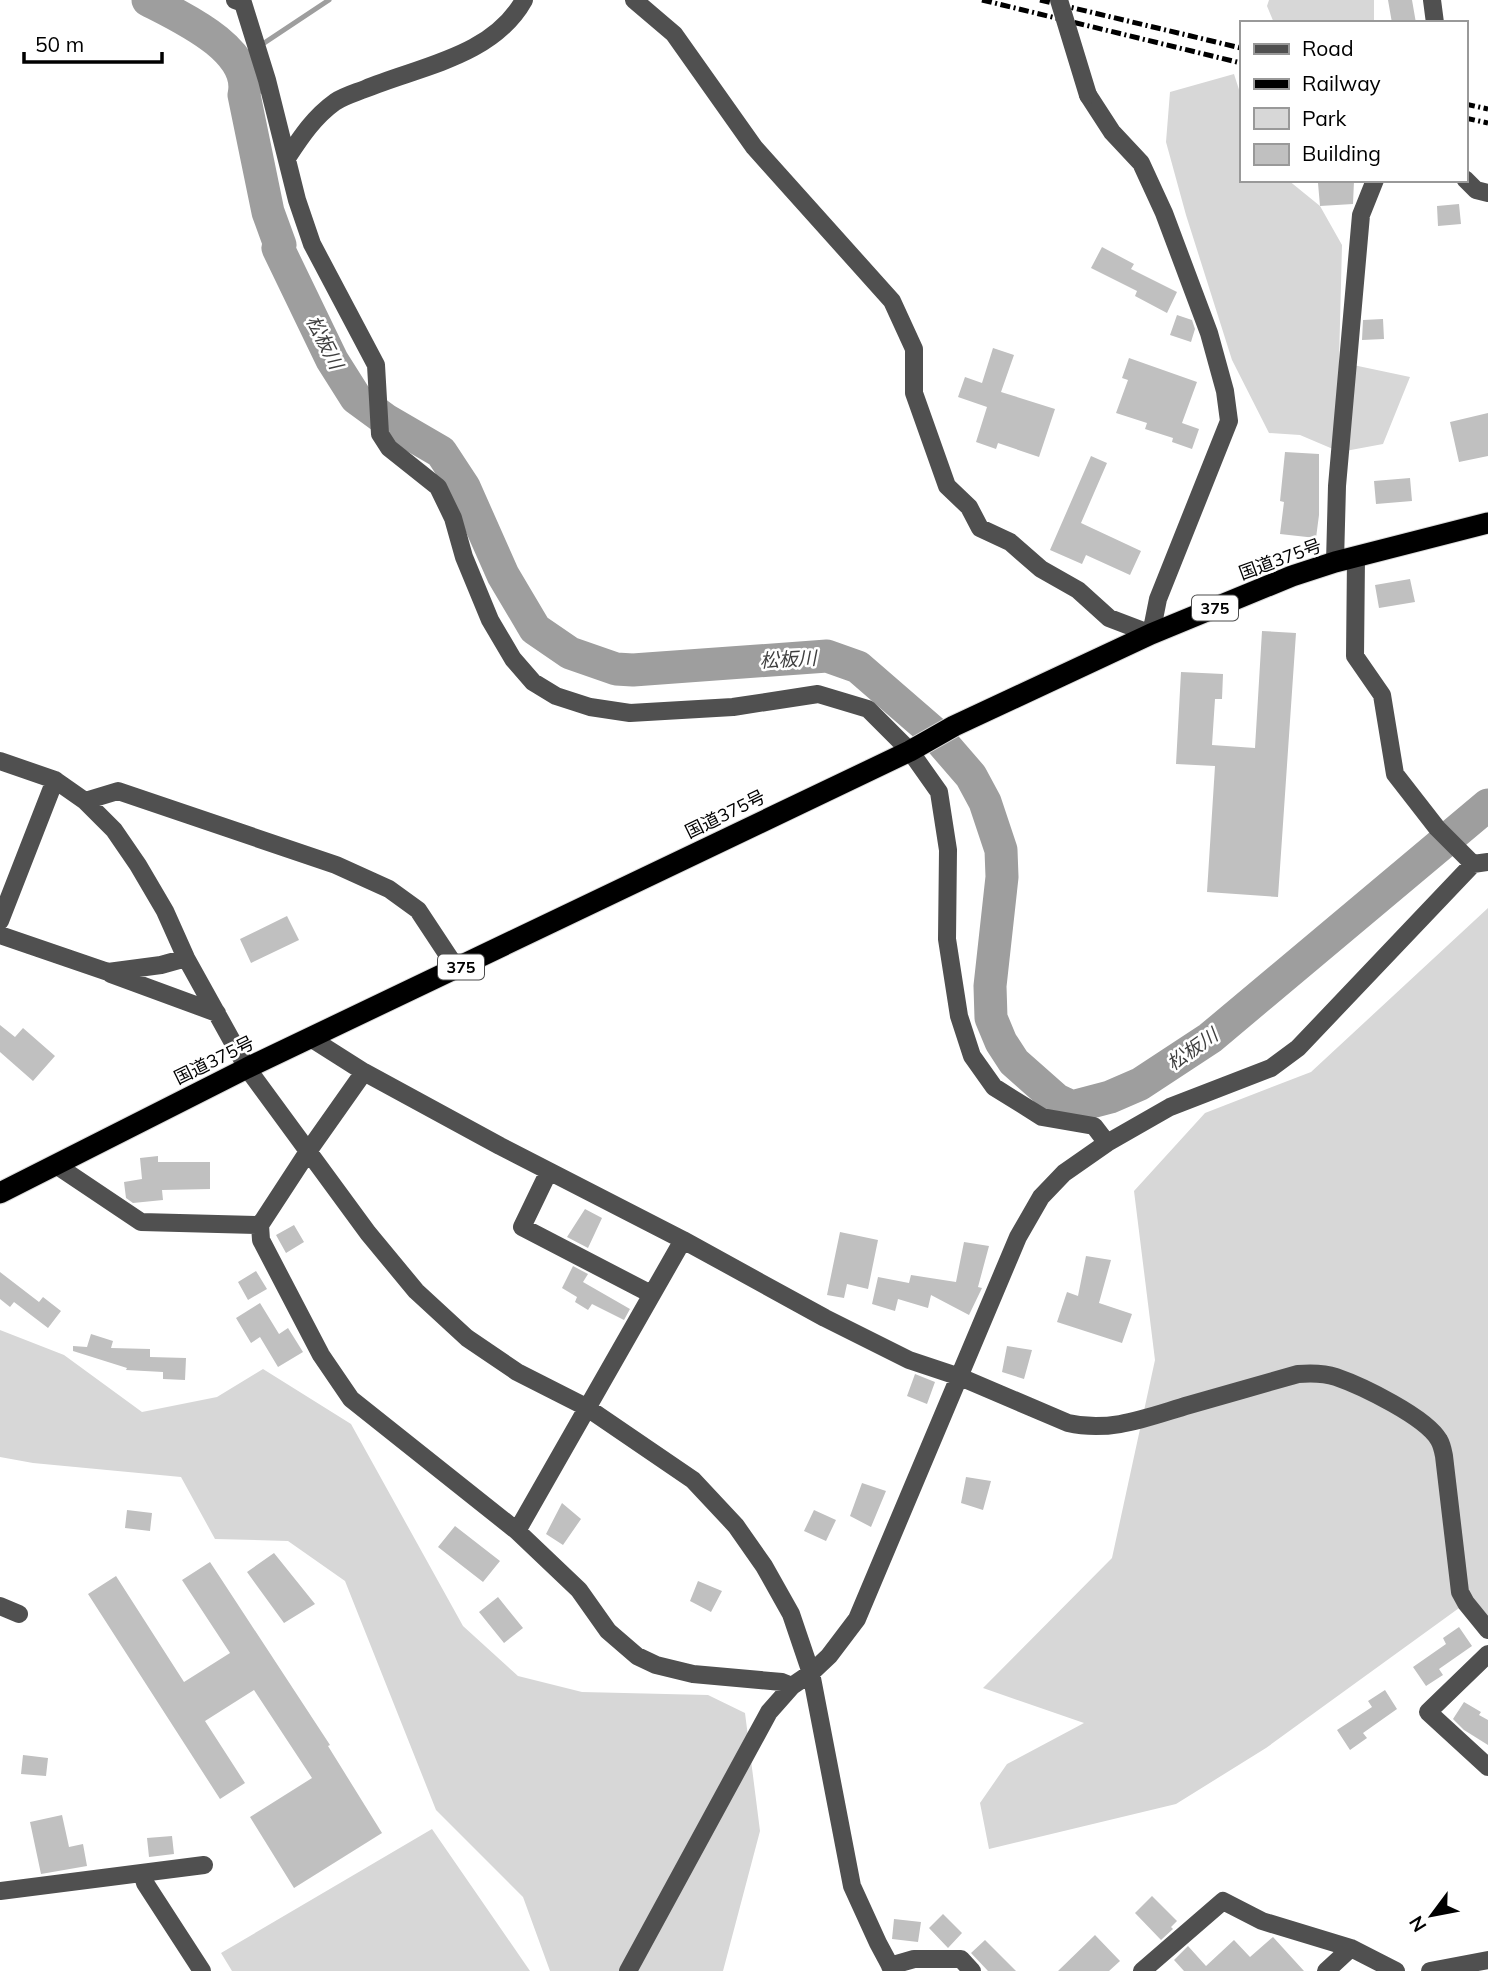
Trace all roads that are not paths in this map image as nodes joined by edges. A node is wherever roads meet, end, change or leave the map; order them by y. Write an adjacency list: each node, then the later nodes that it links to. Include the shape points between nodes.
1 (235, 0): 7 (street, via 243,3)
2 (524, 0): 7 (street, via 483,44 338,100 311,122)
3 (634, 0): 13 (street, via 674,34 754,147 892,300 914,349 915,393 947,486 969,507 980,528 1010,542 1109,618)
4 (1059, 0): 13 (street, bridge, via 1088,94 1112,132 1141,163 1164,213 1209,333 1225,391 1229,421 1158,599)
5 (1432, 0): 6 (street)
6 (1435, 21)
7 (287, 158): 14 (street, via 312,244 376,365 380,434 389,448 438,487 490,620 533,682 590,708 630,713 733,707 818,694 868,709)
8 (1467, 181): 10 (street)
9 (1374, 182): 12 (street, via 1361,215 1337,486)
10 (1488, 193)
11 (1488, 523): 12 (highway, 国道375号 / 375)
12 (1345, 560): 13 (highway, 国道375号 / 375, via 1292,576); 18 (street, via 1356,656 1382,695 1395,774 1437,828)
13 (1151, 635): 14 (highway, 国道375号 / 375)
14 (916, 747): 22 (highway, 国道375号 / 375); 28 (street, via 939,792 948,850 947,939 959,1016 972,1056 994,1087 1042,1117 1094,1126)
15 (0, 761): 16 (street)
16 (55, 780): 17 (street); 19 (street)
17 (85, 801): 21 (street, via 114,830 138,865); 22 (street, via 118,791 336,865 389,889 418,910)
18 (1474, 859): 28 (street, via 1298,1048 1271,1068 1170,1107)
19 (0, 921)
20 (0, 935): 23 (street)
21 (186, 958): 23 (street); 24 (street)
22 (457, 969): 25 (highway, 国道375号 / 375)
23 (107, 972): 24 (street)
24 (217, 1013): 26 (street)
25 (312, 1039): 26 (highway, 国道375号 / 375); 27 (street)
26 (247, 1068): 29 (street); 30 (highway, 国道375号 / 375)
27 (364, 1072): 29 (street); 31 (street)
28 (1107, 1143): 36 (street, via 1064,1173 1041,1197 1018,1237)
29 (309, 1150): 33 (street); 37 (street, via 416,1291 477,1345)
30 (56, 1165): 32 (highway, 国道375号 / 375); 33 (street, via 141,1222)
31 (549, 1171): 34 (street); 35 (street, via 522,1227)
32 (0, 1193)
33 (260, 1225): 38 (street, via 261,1240 321,1356 351,1399)
34 (683, 1240): 35 (street); 36 (street, via 909,1360)
35 (651, 1294): 37 (street)
36 (960, 1377): 41 (street, via 1086,1427 1111,1427 1154,1417 1298,1374 1335,1376 1394,1404 1438,1439 1444,1456 1460,1592); 43 (street, via 858,1619)
37 (586, 1407): 38 (street); 43 (street, via 693,1480 736,1526 791,1614)
38 (517, 1531): 44 (street, via 579,1590 608,1631 637,1656 693,1674)
39 (0, 1606): 40 (street)
40 (19, 1614)
41 (1488, 1630)
42 (1488, 1654): 45 (street, via 1428,1712)
43 (811, 1673): 44 (street); 52 (street, via 852,1886)
44 (792, 1686): 54 (street, via 769,1712)
45 (1488, 1767)
46 (204, 1865): 47 (street)
47 (142, 1873): 48 (street); 53 (street)
48 (0, 1891)
49 (1352, 1948): 51 (street, via 1262,1921 1223,1901); 56 (street); 57 (street)
50 (1488, 1959): 58 (street)
51 (1152, 1968)
52 (892, 1969): 55 (street, via 914,1959 961,1959)
53 (202, 1971)
54 (628, 1971)
55 (972, 1971)
56 (1326, 1971)
57 (1396, 1971)
58 (1430, 1971)

